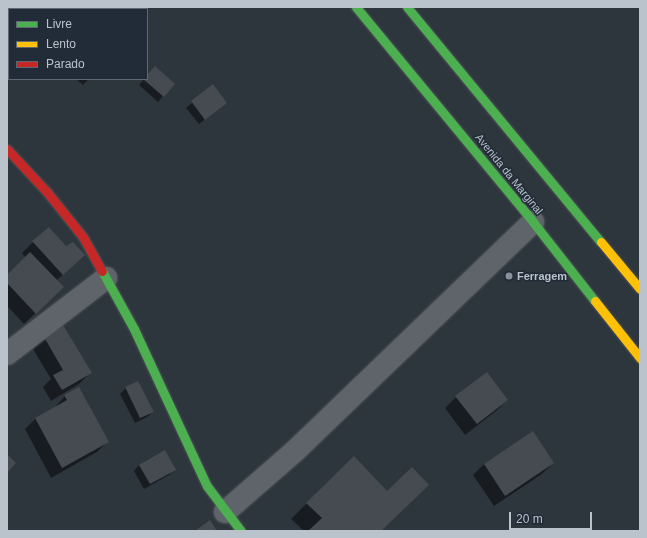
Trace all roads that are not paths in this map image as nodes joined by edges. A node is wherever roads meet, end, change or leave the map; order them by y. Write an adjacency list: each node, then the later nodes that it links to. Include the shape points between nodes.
1 (356, 7): 4 (main road, Avenida da Marginal)
2 (407, 7): 6 (main road)
3 (7, 149): 5 (main road, via 48,192 83,236)
4 (533, 222): 8 (main road, Avenida da Marginal); 9 (street, via 296,450)
5 (106, 278): 7 (street); 9 (main road, via 134,329 207,486)
6 (640, 289)
7 (7, 354)
8 (640, 358)
9 (224, 512): 10 (main road)
10 (241, 531)

